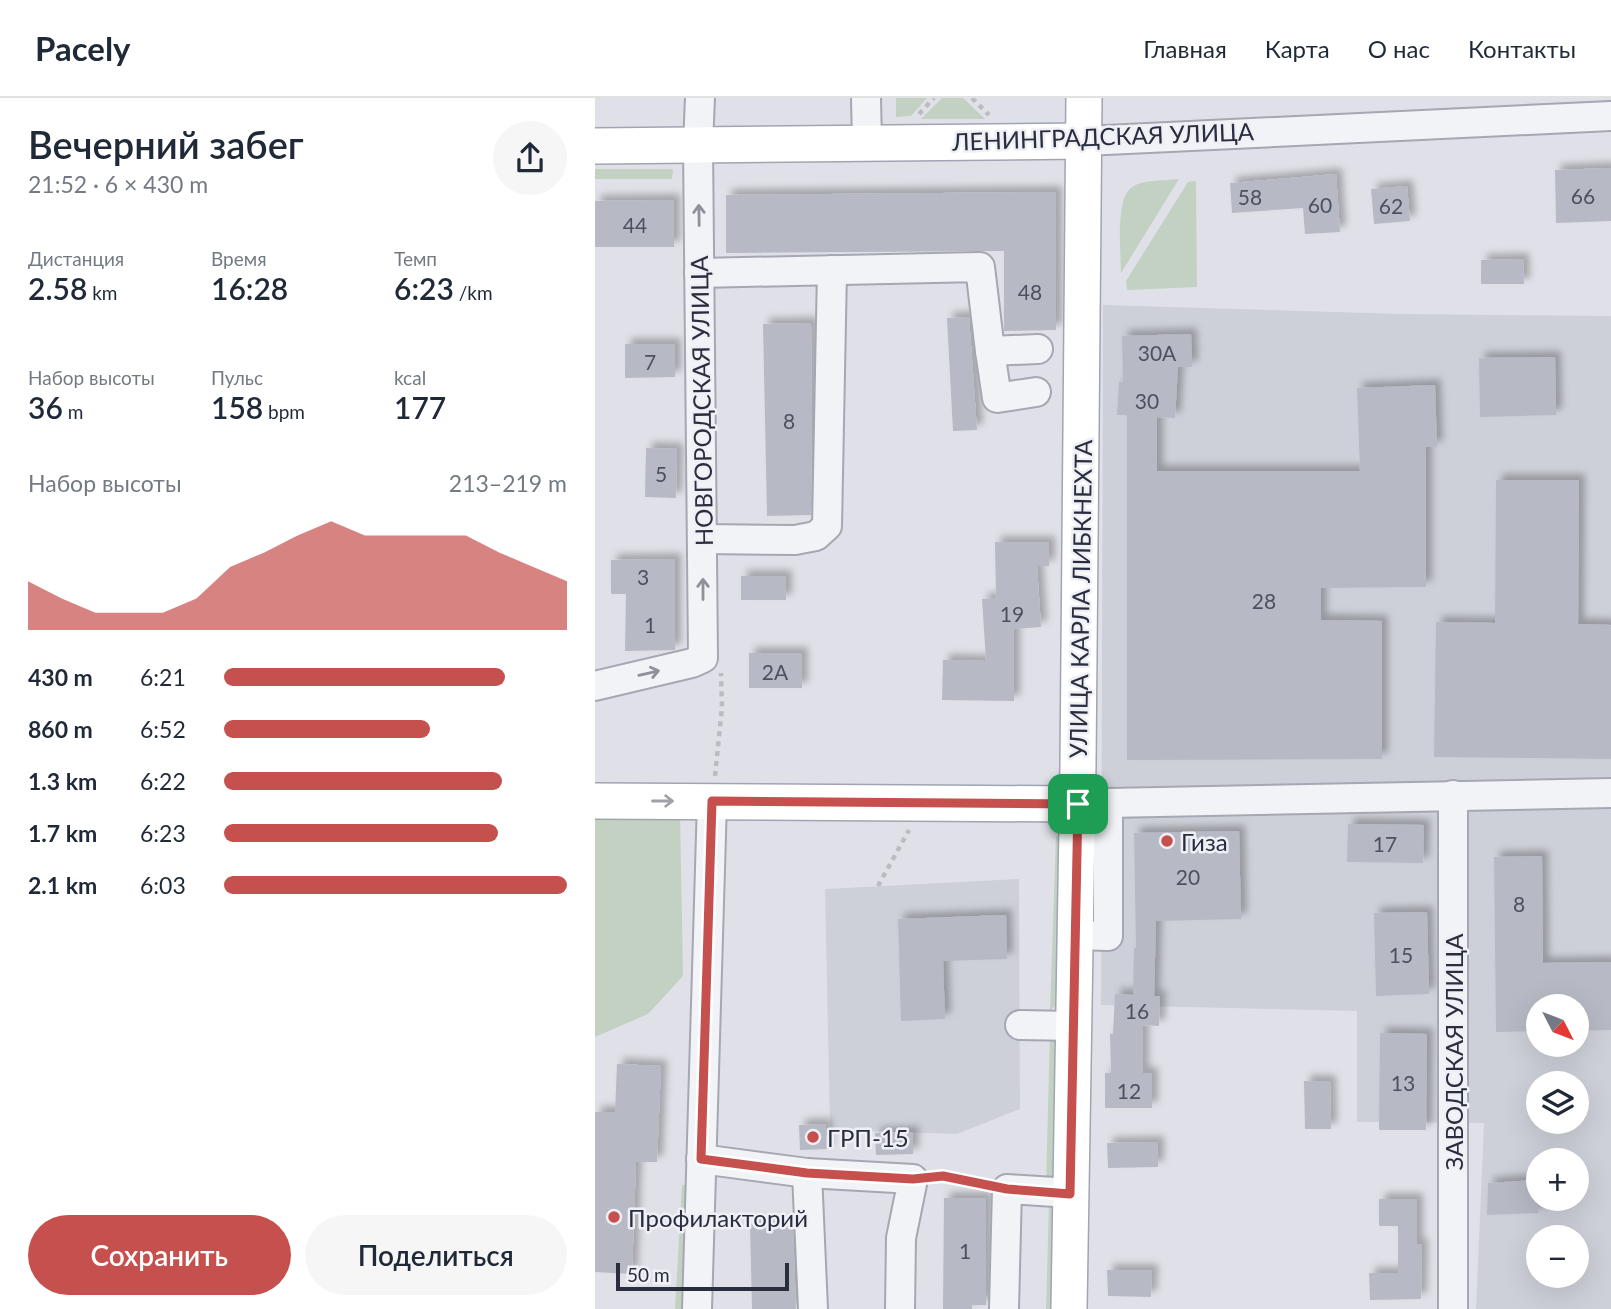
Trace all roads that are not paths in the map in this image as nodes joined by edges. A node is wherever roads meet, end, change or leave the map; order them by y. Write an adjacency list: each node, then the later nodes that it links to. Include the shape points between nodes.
1 (700, 98): 8 (street, НОВГОРОДСКАЯ УЛИЦА)
2 (866, 98): 7 (street)
3 (1084, 98): 6 (main road, УЛИЦА КАРЛА ЛИБКНЕХТА)
4 (1504, 109): 5 (street, ЛЕНИНГРАДСКАЯ УЛИЦА); 6 (street, ЛЕНИНГРАДСКАЯ УЛИЦА)
5 (1611, 116)
6 (1085, 141): 7 (main road, ЛЕНИНГРАДСКАЯ УЛИЦА); 21 (main road, УЛИЦА КАРЛА ЛИБКНЕХТА)
7 (867, 142): 8 (main road, ЛЕНИНГРАДСКАЯ УЛИЦА)
8 (698, 145): 9 (main road, ЛЕНИНГРАДСКАЯ УЛИЦА); 11 (street, НОВГОРОДСКАЯ УЛИЦА, one-way to 8)
9 (595, 146)
10 (832, 270): 11 (street); 13 (street, via 980,267); 15 (street, via 827,526 816,536 795,540)
11 (699, 273): 15 (street, НОВГОРОДСКАЯ УЛИЦА)
12 (1038, 349): 13 (street)
13 (990, 351): 14 (street, via 997,398)
14 (1036, 392)
15 (703, 539): 16 (street, НОВГОРОДСКАЯ УЛИЦА, one-way to 15, via 703,658)
16 (595, 686)
17 (1611, 793): 18 (street)
18 (1453, 795): 22 (street, via 1108,803 1108,936); 33 (street, ЗАВОДСКАЯ УЛИЦА)
19 (595, 801): 20 (main road, one-way to 20)
20 (712, 801): 21 (main road); 25 (street)
21 (1078, 804): 22 (main road, УЛИЦА КАРЛА ЛИБКНЕХТА)
22 (1075, 935): 24 (main road, УЛИЦА КАРЛА ЛИБКНЕХТА)
23 (1020, 1025): 24 (street)
24 (1073, 1026): 27 (main road, УЛИЦА КАРЛА ЛИБКНЕХТА)
25 (701, 1159): 26 (street); 28 (street)
26 (807, 1173): 29 (street); 30 (street, via 913,1179 901,1238)
27 (1070, 1194): 31 (street, via 1007,1189); 32 (main road, УЛИЦА КАРЛА ЛИБКНЕХТА)
28 (697, 1309)
29 (813, 1309)
30 (900, 1309)
31 (1004, 1309)
32 (1069, 1309)
33 (1453, 1309)

